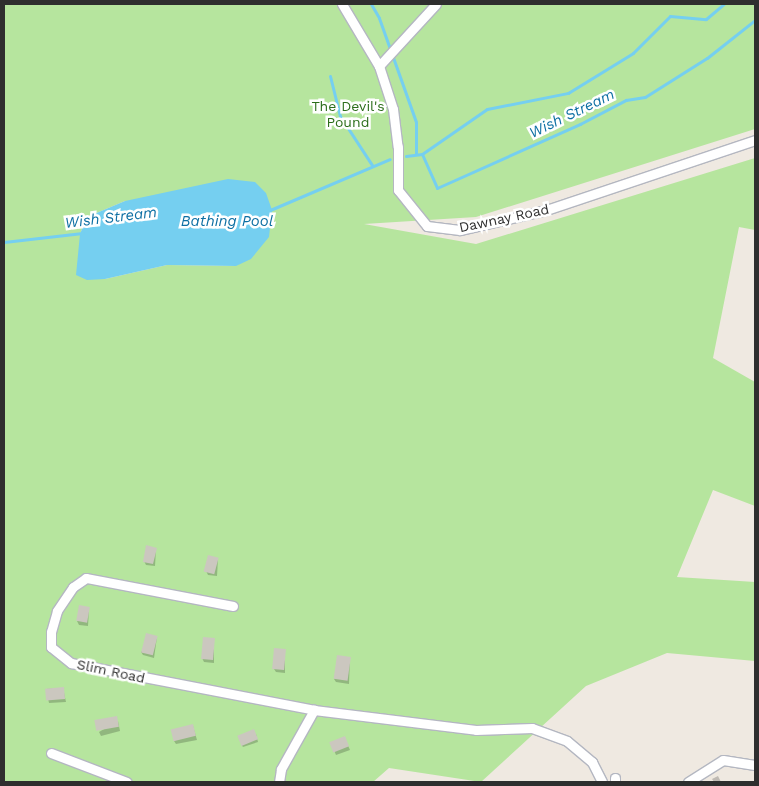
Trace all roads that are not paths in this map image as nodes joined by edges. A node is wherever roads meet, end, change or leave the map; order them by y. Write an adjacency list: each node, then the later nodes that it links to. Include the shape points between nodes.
1 (342, 4): 3 (street, Dawnay Road)
2 (436, 4): 3 (street)
3 (378, 66): 4 (street, Dawnay Road, via 393,109 398,147 398,190 427,226 460,230 546,210)
4 (755, 140)
5 (233, 606): 6 (street, Slim Road, via 86,578 73,587 57,611 50,632 51,647 71,663)
6 (314, 710): 10 (street, via 281,769); 11 (street, Slim Road, via 476,730 532,728 567,740 592,762)
7 (51, 753): 9 (street)
8 (755, 765): 12 (street, via 722,760)
9 (127, 782)
10 (279, 782)
11 (602, 782)
12 (688, 782)

